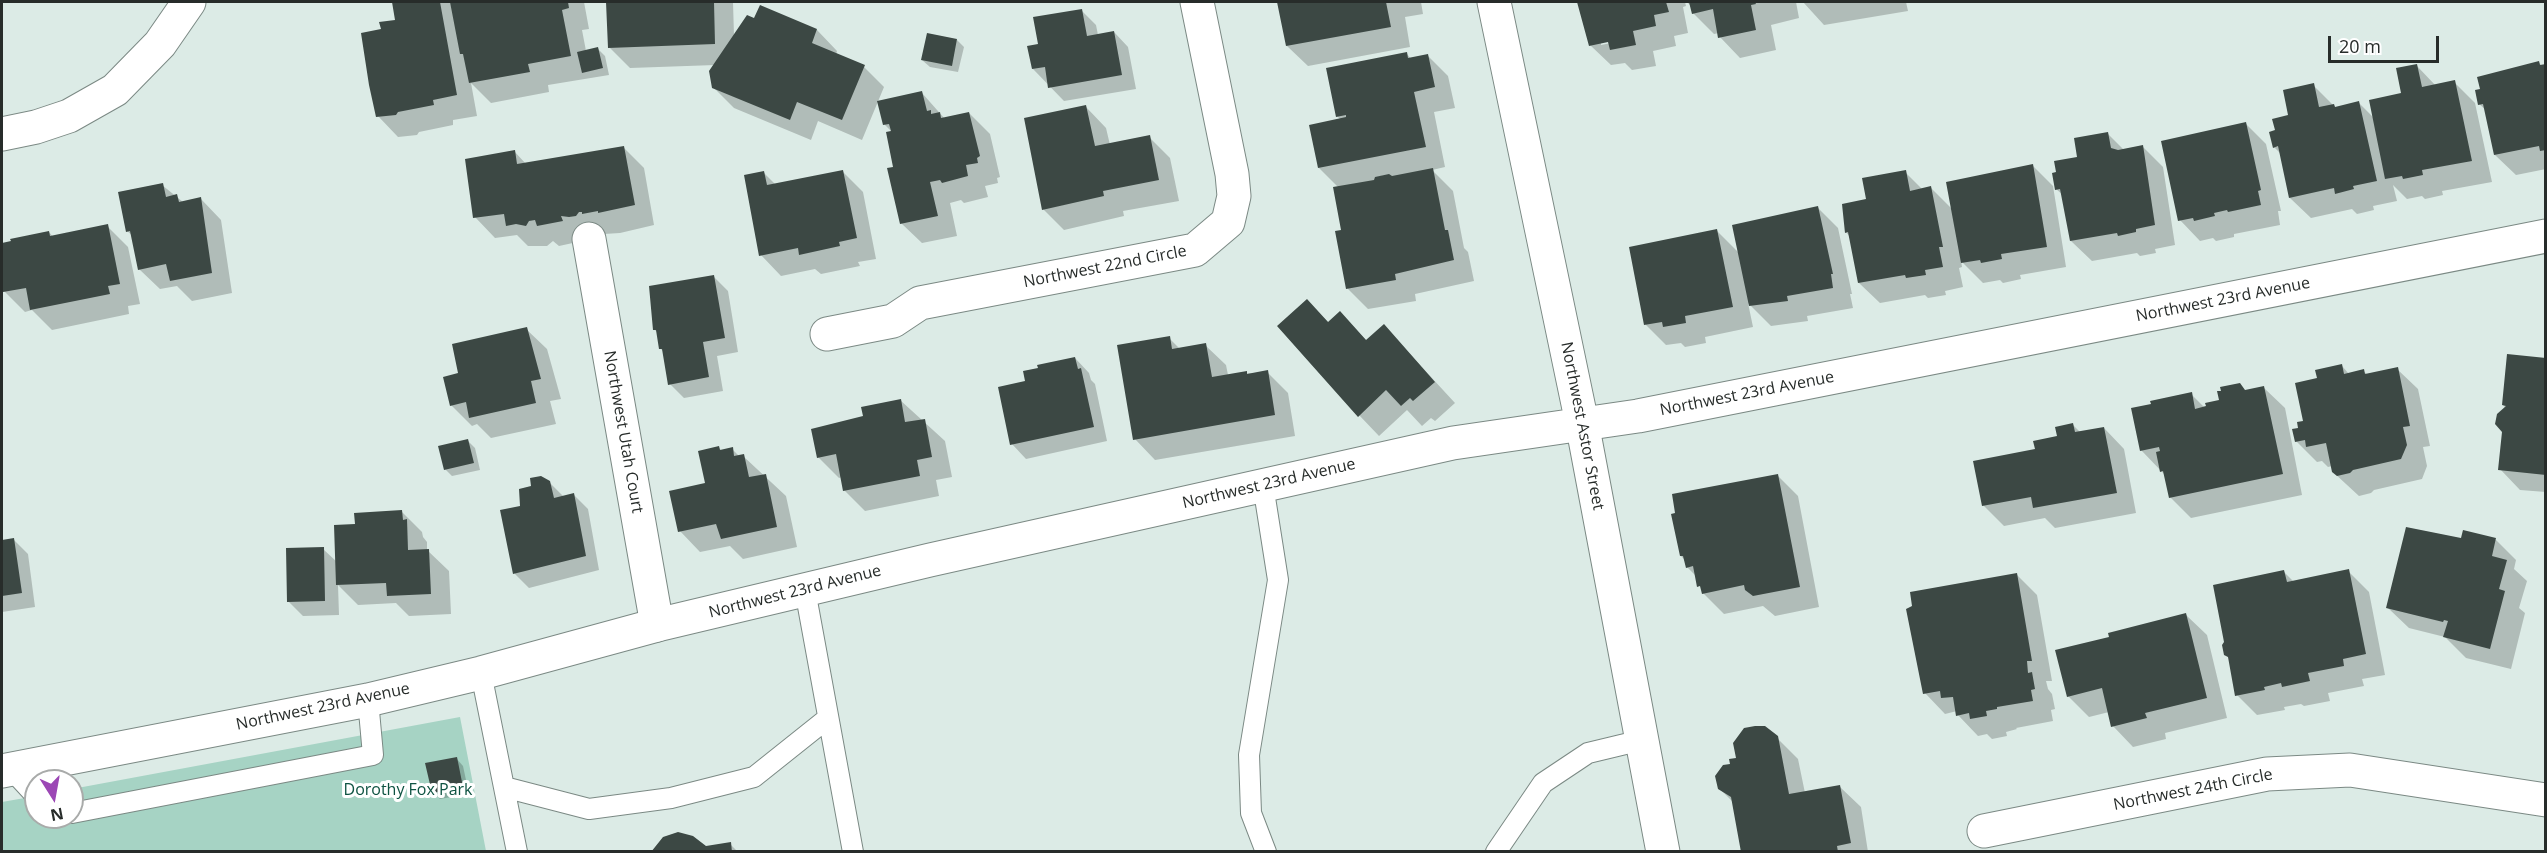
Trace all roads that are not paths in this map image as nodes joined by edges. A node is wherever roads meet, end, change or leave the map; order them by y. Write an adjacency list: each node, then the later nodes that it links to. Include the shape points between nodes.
1 (189, 2): 4 (street, via 160,45 115,90 69,116)
2 (1197, 2): 7 (street, Northwest 22nd Circle, via 1232,174 1234,196 1228,222 1194,250 920,303 893,321)
3 (1494, 2): 8 (street, Northwest Astor Street)
4 (2, 134)
5 (2546, 236): 8 (street, Northwest 23rd Avenue, via 1650,413)
6 (589, 238): 11 (street, Northwest Utah Court)
7 (827, 334)
8 (1582, 423): 9 (street, Northwest 23rd Avenue, via 1453,443); 15 (street, Northwest Astor Street)
9 (1263, 485): 10 (street, Northwest 23rd Avenue); 24 (lane, via 1278,579 1249,755 1251,813)
10 (805, 590): 11 (street, Northwest 23rd Avenue); 14 (lane)
11 (657, 625): 12 (street, Northwest 23rd Avenue)
12 (481, 673): 13 (street, Northwest 23rd Avenue); 18 (lane)
13 (368, 700): 16 (street, Northwest 23rd Avenue); 20 (lane, via 373,755)
14 (828, 718): 18 (lane, via 754,777 671,798 589,809); 23 (lane)
15 (1642, 740): 25 (lane, via 1588,753 1543,783); 26 (street, Northwest Astor Street)
16 (6, 770): 17 (lane)
17 (24, 786)
18 (504, 787): 22 (lane)
19 (2546, 800): 21 (street, Northwest 24th Circle, via 2350,770 2267,774)
20 (84, 811)
21 (1984, 831)
22 (518, 852)
23 (853, 852)
24 (1266, 852)
25 (1496, 852)
26 (1664, 852)

